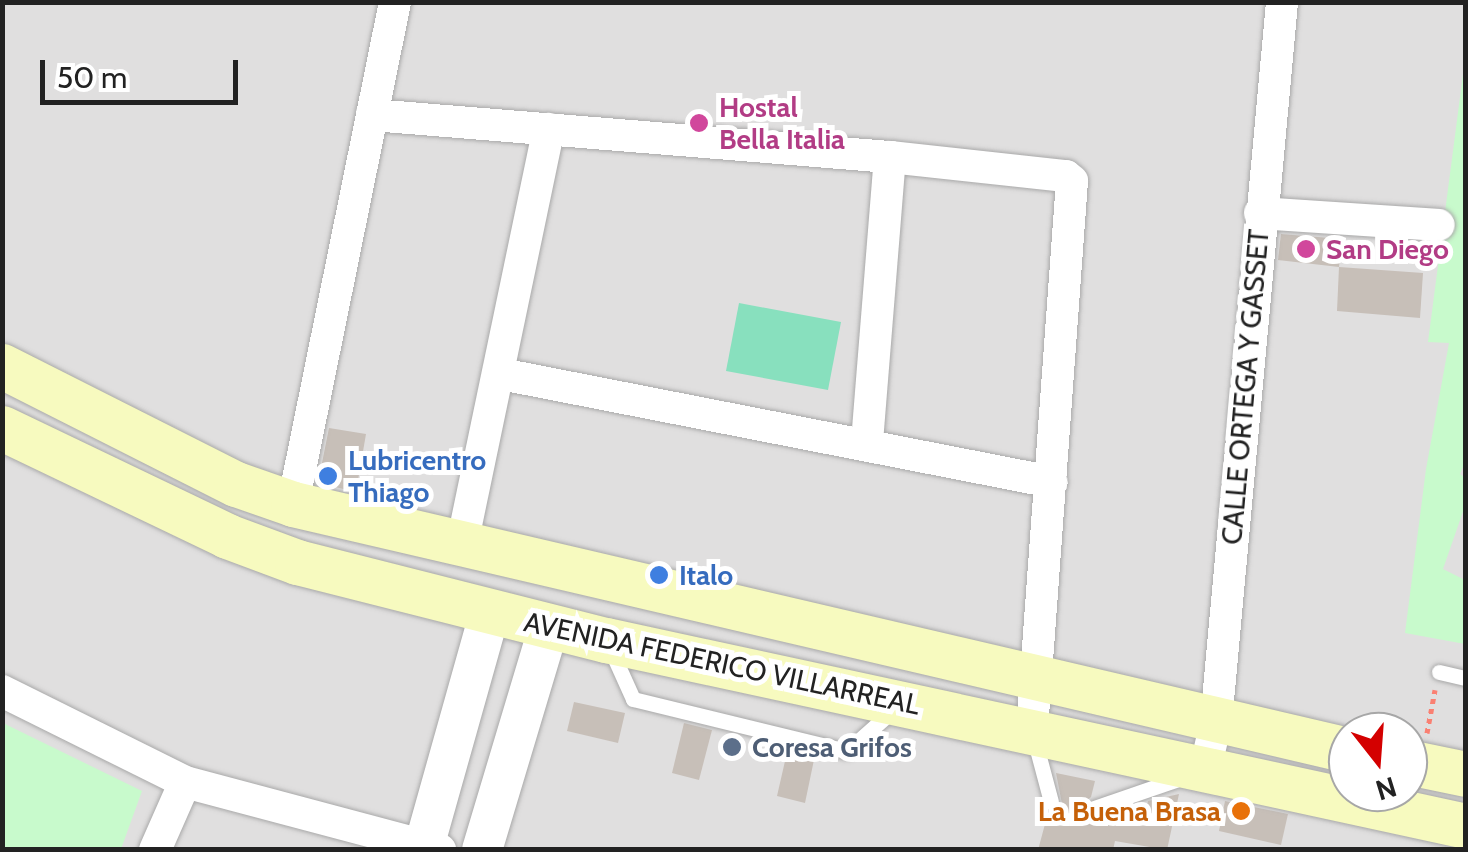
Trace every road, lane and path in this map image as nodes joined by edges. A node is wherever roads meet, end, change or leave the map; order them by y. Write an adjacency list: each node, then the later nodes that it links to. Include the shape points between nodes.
1 (395, 2): 3 (street)
2 (1282, 2): 6 (street, CALLE ORTEGA Y GASSET)
3 (372, 115): 4 (street); 13 (street)
4 (549, 130): 5 (street); 9 (street)
5 (890, 157): 11 (street); 12 (street, via 1072,181)
6 (1260, 213): 7 (street); 22 (street, CALLE ORTEGA Y GASSET)
7 (1439, 225)
8 (2, 366): 13 (main road, AVENIDA FEDERICO VILLARREAL, via 236,484)
9 (501, 374): 11 (street); 14 (street)
10 (2, 428): 15 (main road, AVENIDA FEDERICO VILLARREAL, via 227,536 297,562)
11 (867, 442): 12 (street)
12 (1052, 482): 18 (street)
13 (293, 504): 14 (main road, AVENIDA FEDERICO VILLARREAL)
14 (462, 544): 18 (main road, AVENIDA FEDERICO VILLARREAL)
15 (490, 612): 16 (main road, AVENIDA FEDERICO VILLARREAL); 32 (street)
16 (549, 626): 23 (main road, AVENIDA FEDERICO VILLARREAL); 34 (street)
17 (1439, 672): 19 (lane); 21 (path)
18 (1035, 678): 22 (main road, AVENIDA FEDERICO VILLARREAL); 23 (street)
19 (1466, 678)
20 (2, 691): 28 (street)
21 (1428, 712)
22 (1216, 722): 24 (main road, AVENIDA FEDERICO VILLARREAL); 26 (street, CALLE ORTEGA Y GASSET)
23 (1032, 729): 26 (main road, AVENIDA FEDERICO VILLARREAL); 29 (lane)
24 (1328, 746)
25 (1428, 766): 27 (main road)
26 (1205, 770): 30 (lane); 31 (main road, AVENIDA FEDERICO VILLARREAL)
27 (1466, 774)
28 (185, 782): 32 (street); 33 (street)
29 (1051, 802)
30 (1088, 810)
31 (1466, 826)
32 (429, 848)
33 (155, 850)
34 (482, 850)

